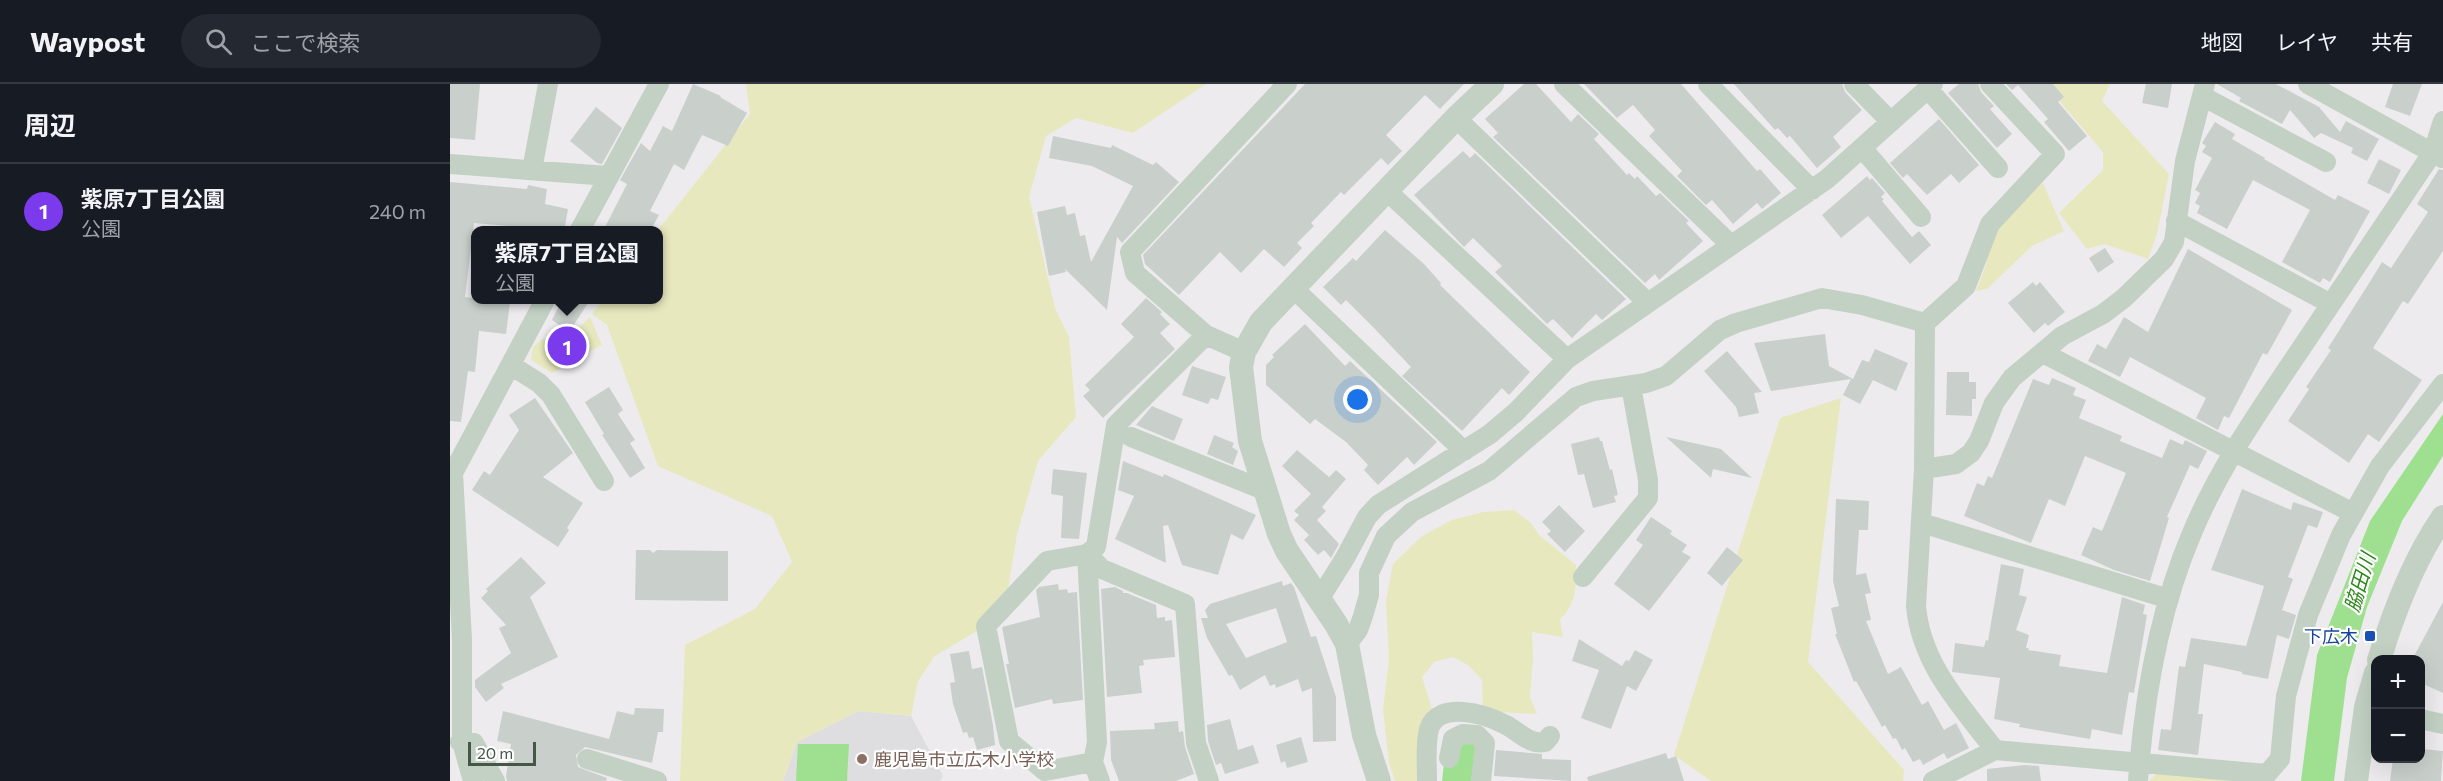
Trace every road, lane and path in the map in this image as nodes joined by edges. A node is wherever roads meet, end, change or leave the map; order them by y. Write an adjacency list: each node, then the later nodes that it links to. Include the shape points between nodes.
1 (548, 84): 20 (street)
2 (658, 84): 21 (street)
3 (1287, 84): 33 (street, via 1130,252 1136,273)
4 (1492, 84): 12 (street)
5 (1563, 84): 27 (street)
6 (1708, 84): 23 (street)
7 (1854, 84): 14 (street)
8 (1990, 84): 32 (street, via 2055,154 1990,224 1966,286)
9 (2308, 84): 16 (street)
10 (1930, 86): 14 (street); 19 (street)
11 (2203, 90): 17 (street); 25 (street, via 2185,161)
12 (1456, 118): 22 (street); 29 (street)
13 (2443, 121): 16 (street)
14 (1891, 122): 15 (street)
15 (1862, 148): 23 (street); 24 (street)
16 (2438, 155): 31 (street)
17 (2326, 162)
18 (450, 164): 20 (street)
19 (1998, 168)
20 (532, 170): 21 (street)
21 (608, 176): 26 (street)
22 (1387, 190): 28 (street); 36 (street)
23 (1812, 190): 27 (street)
24 (1921, 217)
25 (2176, 221): 31 (street); 35 (street, via 2174,242 2147,277 2103,314 2062,336)
26 (583, 226)
27 (1731, 245): 29 (street)
28 (1293, 288): 34 (street, via 1261,322); 41 (street)
29 (1648, 303): 36 (street)
30 (543, 304): 37 (street)
31 (2331, 304): 42 (street)
32 (1925, 323): 39 (street, via 1822,298 1736,322 1720,330 1666,376); 43 (street)
33 (1206, 335): 34 (street); 50 (street, via 1116,424 1096,548)
34 (1244, 352): 46 (street, via 1241,367 1250,441)
35 (2043, 353): 42 (street); 43 (street, via 2004,387 1971,453 1956,464)
36 (1567, 359): 41 (street, via 1516,412)
37 (512, 366): 44 (street); 45 (street, via 551,395)
38 (2443, 384): 47 (street, via 2380,466)
39 (1631, 386): 51 (street, via 1648,498); 54 (street, via 1576,397 1489,471 1412,512 1386,536 1369,573 1369,595 1358,630)
40 (1131, 437): 46 (street)
41 (1464, 451): 52 (street, via 1378,505)
42 (2232, 451): 47 (street); 53 (street, via 2191,534)
43 (1924, 469): 49 (street)
44 (451, 473): 60 (street, via 462,639)
45 (604, 481)
46 (1264, 490): 52 (street, via 1287,551)
47 (2353, 513): 64 (street, via 2308,615 2286,696 2280,759 2267,774)
48 (2443, 517): 55 (street, via 2406,587)
49 (1922, 523): 53 (street); 61 (street, via 1916,606 1926,651 1941,680)
50 (1087, 554): 65 (street, via 1097,742); 65 (street, via 1047,561 986,626 1009,741 1045,771); 70 (street, via 1102,569 1185,604 1196,743)
51 (1583, 578)
52 (1320, 598): 54 (street)
53 (2169, 599): 64 (street, via 2146,704)
54 (1347, 644): 71 (street, via 1364,735)
55 (2381, 655)
56 (2371, 708): 76 (street)
57 (2425, 720): 58 (street)
58 (2443, 724)
59 (1550, 736): 72 (street, via 1545,742 1532,743 1488,717 1450,712 1432,723 1428,731)
60 (456, 742): 66 (street); 67 (street, via 474,743)
61 (1995, 750): 64 (street); 74 (street)
62 (1449, 758): 73 (street, via 1453,740 1463,734 1477,735 1485,743)
63 (587, 759): 68 (street)
64 (2139, 761): 75 (street)
65 (1093, 762): 69 (street)
66 (473, 781)
67 (495, 781)
68 (657, 781)
69 (1100, 781)
70 (1209, 781)
71 (1379, 781)
72 (1427, 781)
73 (1481, 781)
74 (1933, 781)
75 (2138, 781)
76 (2356, 781)

